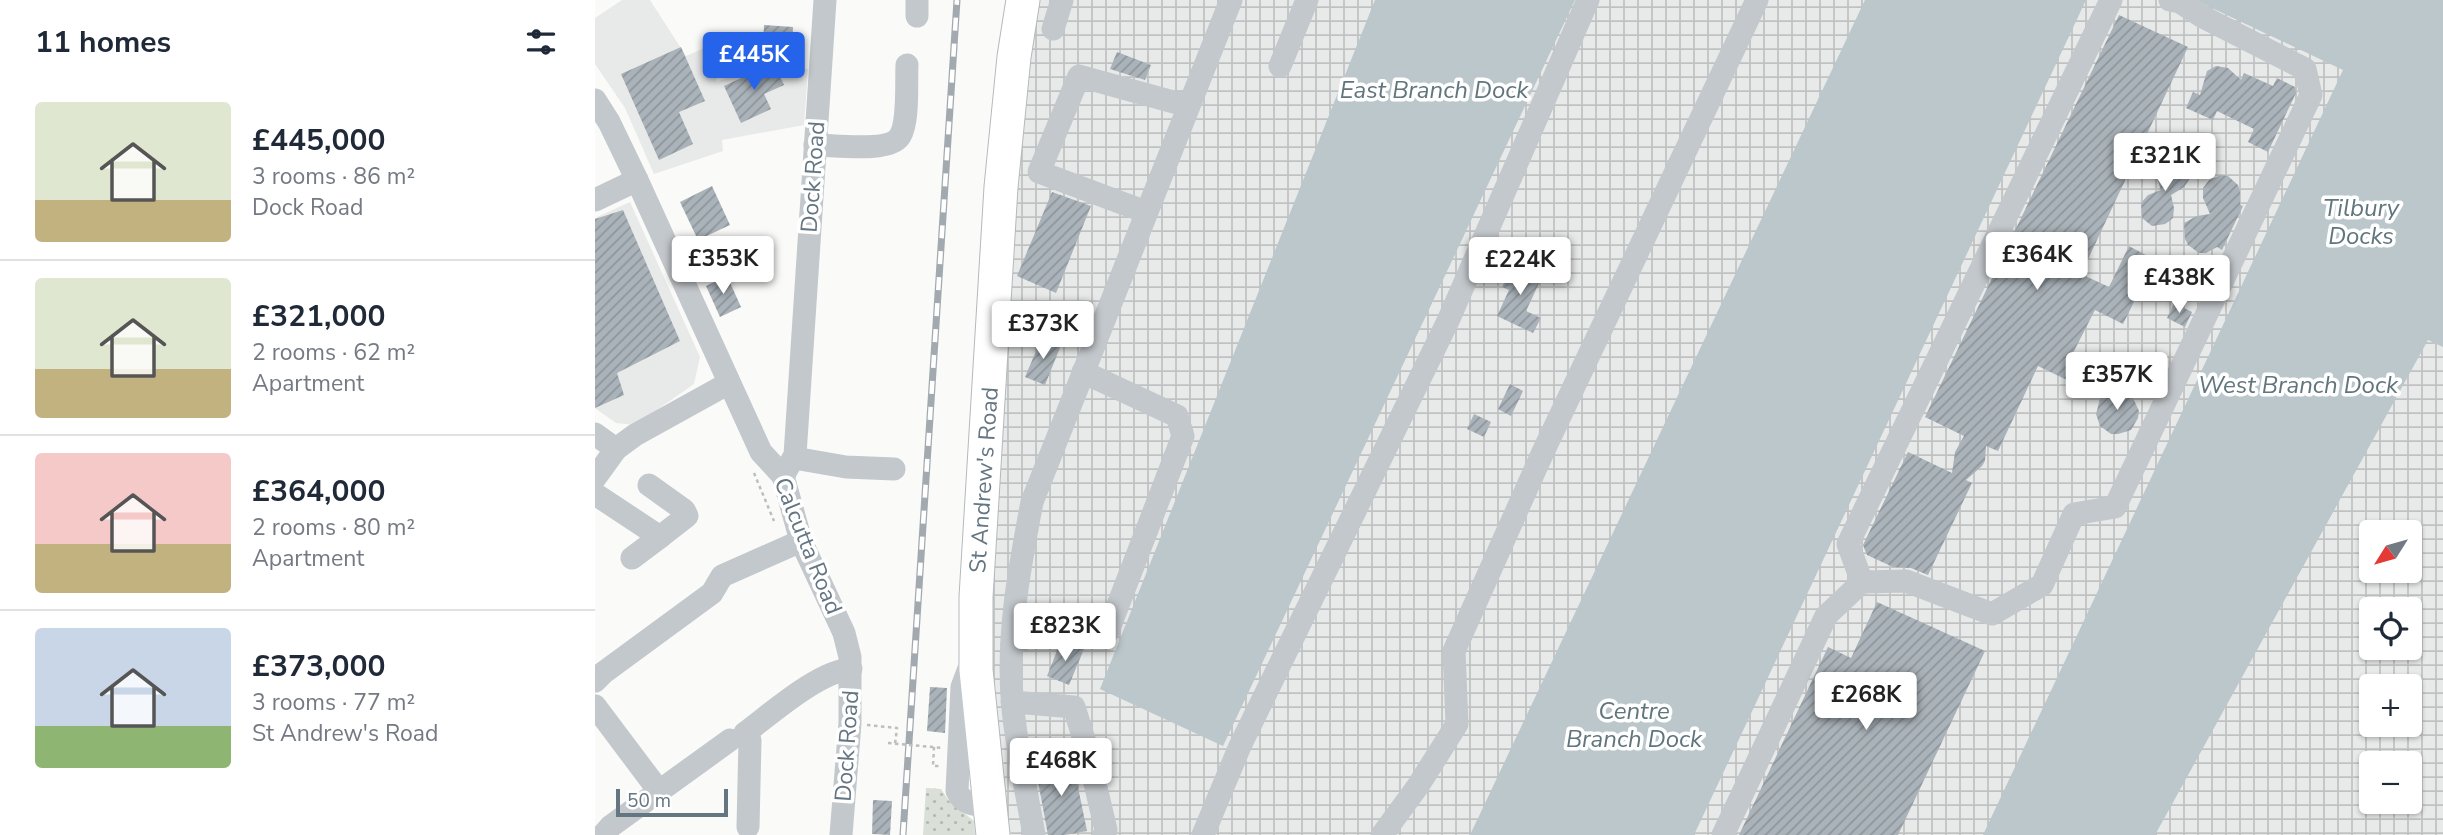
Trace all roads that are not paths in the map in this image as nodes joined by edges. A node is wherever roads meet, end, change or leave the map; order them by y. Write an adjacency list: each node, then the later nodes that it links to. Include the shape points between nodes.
1 (825, 0): 15 (street, Dock Road)
2 (1023, 0): 39 (highway, St Andrew's Road, via 1001,187 976,597 976,670)
3 (1062, 0): 10 (street)
4 (1231, 0): 14 (street)
5 (1307, 0): 12 (street)
6 (1588, 0): 45 (street, via 1448,321 1240,746)
7 (1757, 0): 46 (street, via 1454,651 1457,724)
8 (2111, 0): 31 (street, via 1848,544)
9 (2170, 0): 31 (street, via 2305,69 2311,95 2115,507 2074,514 2042,585 1992,614 1906,581)
10 (1053, 29)
11 (907, 65): 15 (street, via 904,127 896,141 883,147)
12 (1280, 66)
13 (595, 100): 16 (street, Calcutta Road)
14 (1188, 106): 18 (street); 18 (street, via 1079,76 1039,172)
15 (815, 145): 23 (street, Dock Road)
16 (637, 180): 17 (street); 20 (street, Calcutta Road)
17 (595, 200)
18 (1146, 212): 19 (street)
19 (1083, 372): 32 (street, via 1032,502 1017,582); 32 (street, via 1177,416 1184,436 1108,631 1099,635 1054,625)
20 (729, 383): 22 (street); 23 (street, Calcutta Road, via 761,452)
21 (595, 434): 22 (street)
22 (616, 449): 25 (street)
23 (788, 467): 24 (street); 29 (street, Calcutta Road)
24 (894, 468)
25 (595, 478)
26 (649, 485): 28 (street, via 687,516)
27 (595, 494): 28 (street)
28 (660, 537): 30 (street)
29 (801, 541): 33 (street, Calcutta Road, via 844,634); 34 (street, via 722,576 712,593)
30 (632, 558)
31 (1862, 582): 47 (street, via 1826,616)
32 (1012, 644): 35 (street)
33 (851, 663): 37 (street); 42 (street, Dock Road)
34 (595, 681)
35 (1012, 702): 43 (street); 44 (street, via 1073,707 1087,749)
36 (595, 706): 38 (street)
37 (738, 736): 38 (street); 40 (street, via 750,740)
38 (659, 791): 41 (street)
39 (992, 821)
40 (748, 827)
41 (603, 835)
42 (841, 835)
43 (1034, 835)
44 (1104, 835)
45 (1203, 835)
46 (1382, 835)
47 (1723, 835)

